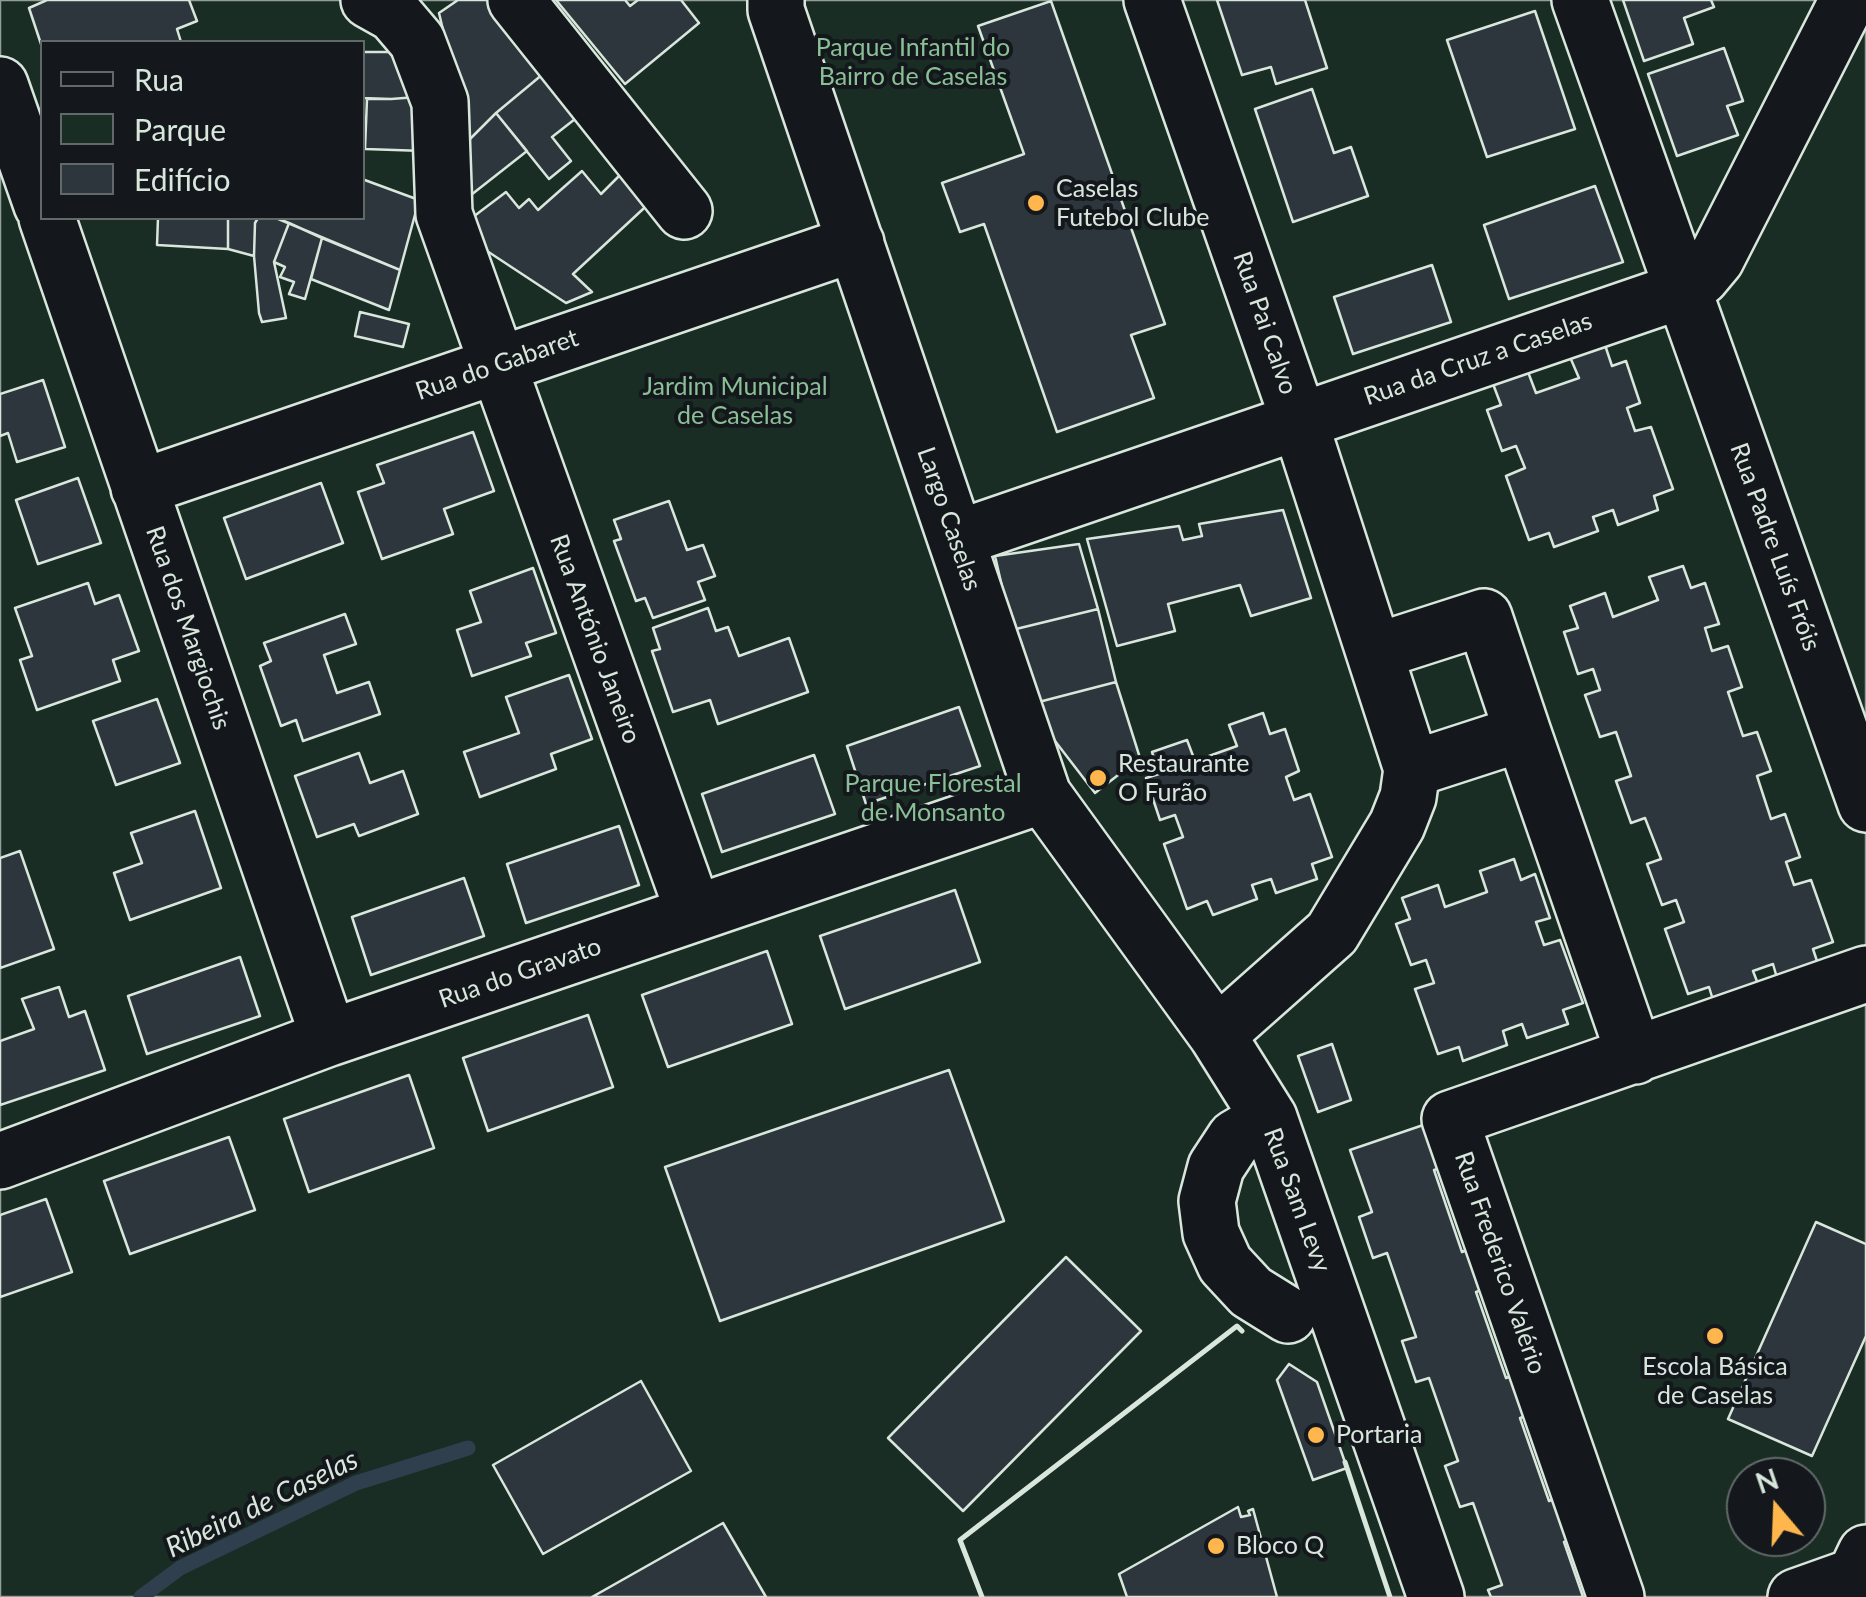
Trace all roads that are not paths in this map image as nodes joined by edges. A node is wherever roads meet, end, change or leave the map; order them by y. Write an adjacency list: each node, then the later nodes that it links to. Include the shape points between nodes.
1 (516, 0): 9 (street)
2 (776, 0): 10 (street, Largo Caselas)
3 (1152, 0): 13 (street, Rua Pai Calvo)
4 (1580, 0): 11 (street, Rua Padre Luís Fróis)
5 (1848, 0): 11 (street, Rua da Cruz a Caselas, via 1716,259)
6 (392, 5): 12 (street, Rua António Janeiro, via 417,41 440,102 444,214)
7 (0, 85): 8 (street, Rua dos Margiochis)
8 (31, 200): 14 (street, Rua dos Margiochis)
9 (684, 211)
10 (856, 242): 12 (street, Rua do Gabaret); 15 (street, Largo Caselas)
11 (1682, 290): 13 (street, Rua da Cruz a Caselas); 20 (street, Rua Padre Luís Fróis)
12 (497, 365): 14 (street, Rua do Gabaret); 21 (street, Rua António Janeiro)
13 (1299, 420): 15 (street, Rua da Cruz a Caselas); 16 (street, Rua Pai Calvo)
14 (140, 488): 24 (street, Rua dos Margiochis)
15 (956, 539): 19 (street, Largo Caselas)
16 (1375, 652): 17 (street, via 1484,617); 18 (street, Rua Pai Calvo)
17 (1523, 732): 18 (street); 25 (street)
18 (1412, 769): 23 (street, via 1398,825 1332,933)
19 (1043, 795): 21 (street, Rua do Gravato); 23 (street, Rua Sam Levy)
20 (1866, 804)
21 (694, 912): 24 (street, Rua do Gravato)
22 (1866, 974): 25 (street, Rua Frederico Valério)
23 (1217, 1035): 26 (street, Rua Sam Levy)
24 (329, 1038): 27 (street, Rua do Gravato)
25 (1634, 1056): 31 (street, Rua Frederico Valério, via 1450,1119)
26 (1268, 1118): 28 (street, via 1235,1138 1216,1167 1208,1201 1211,1232 1225,1264 1250,1292); 30 (street, Rua Sam Levy)
27 (0, 1161)
28 (1288, 1315)
29 (1866, 1553): 32 (street, via 1855,1576)
30 (1436, 1597)
31 (1616, 1597)
32 (1796, 1597)

